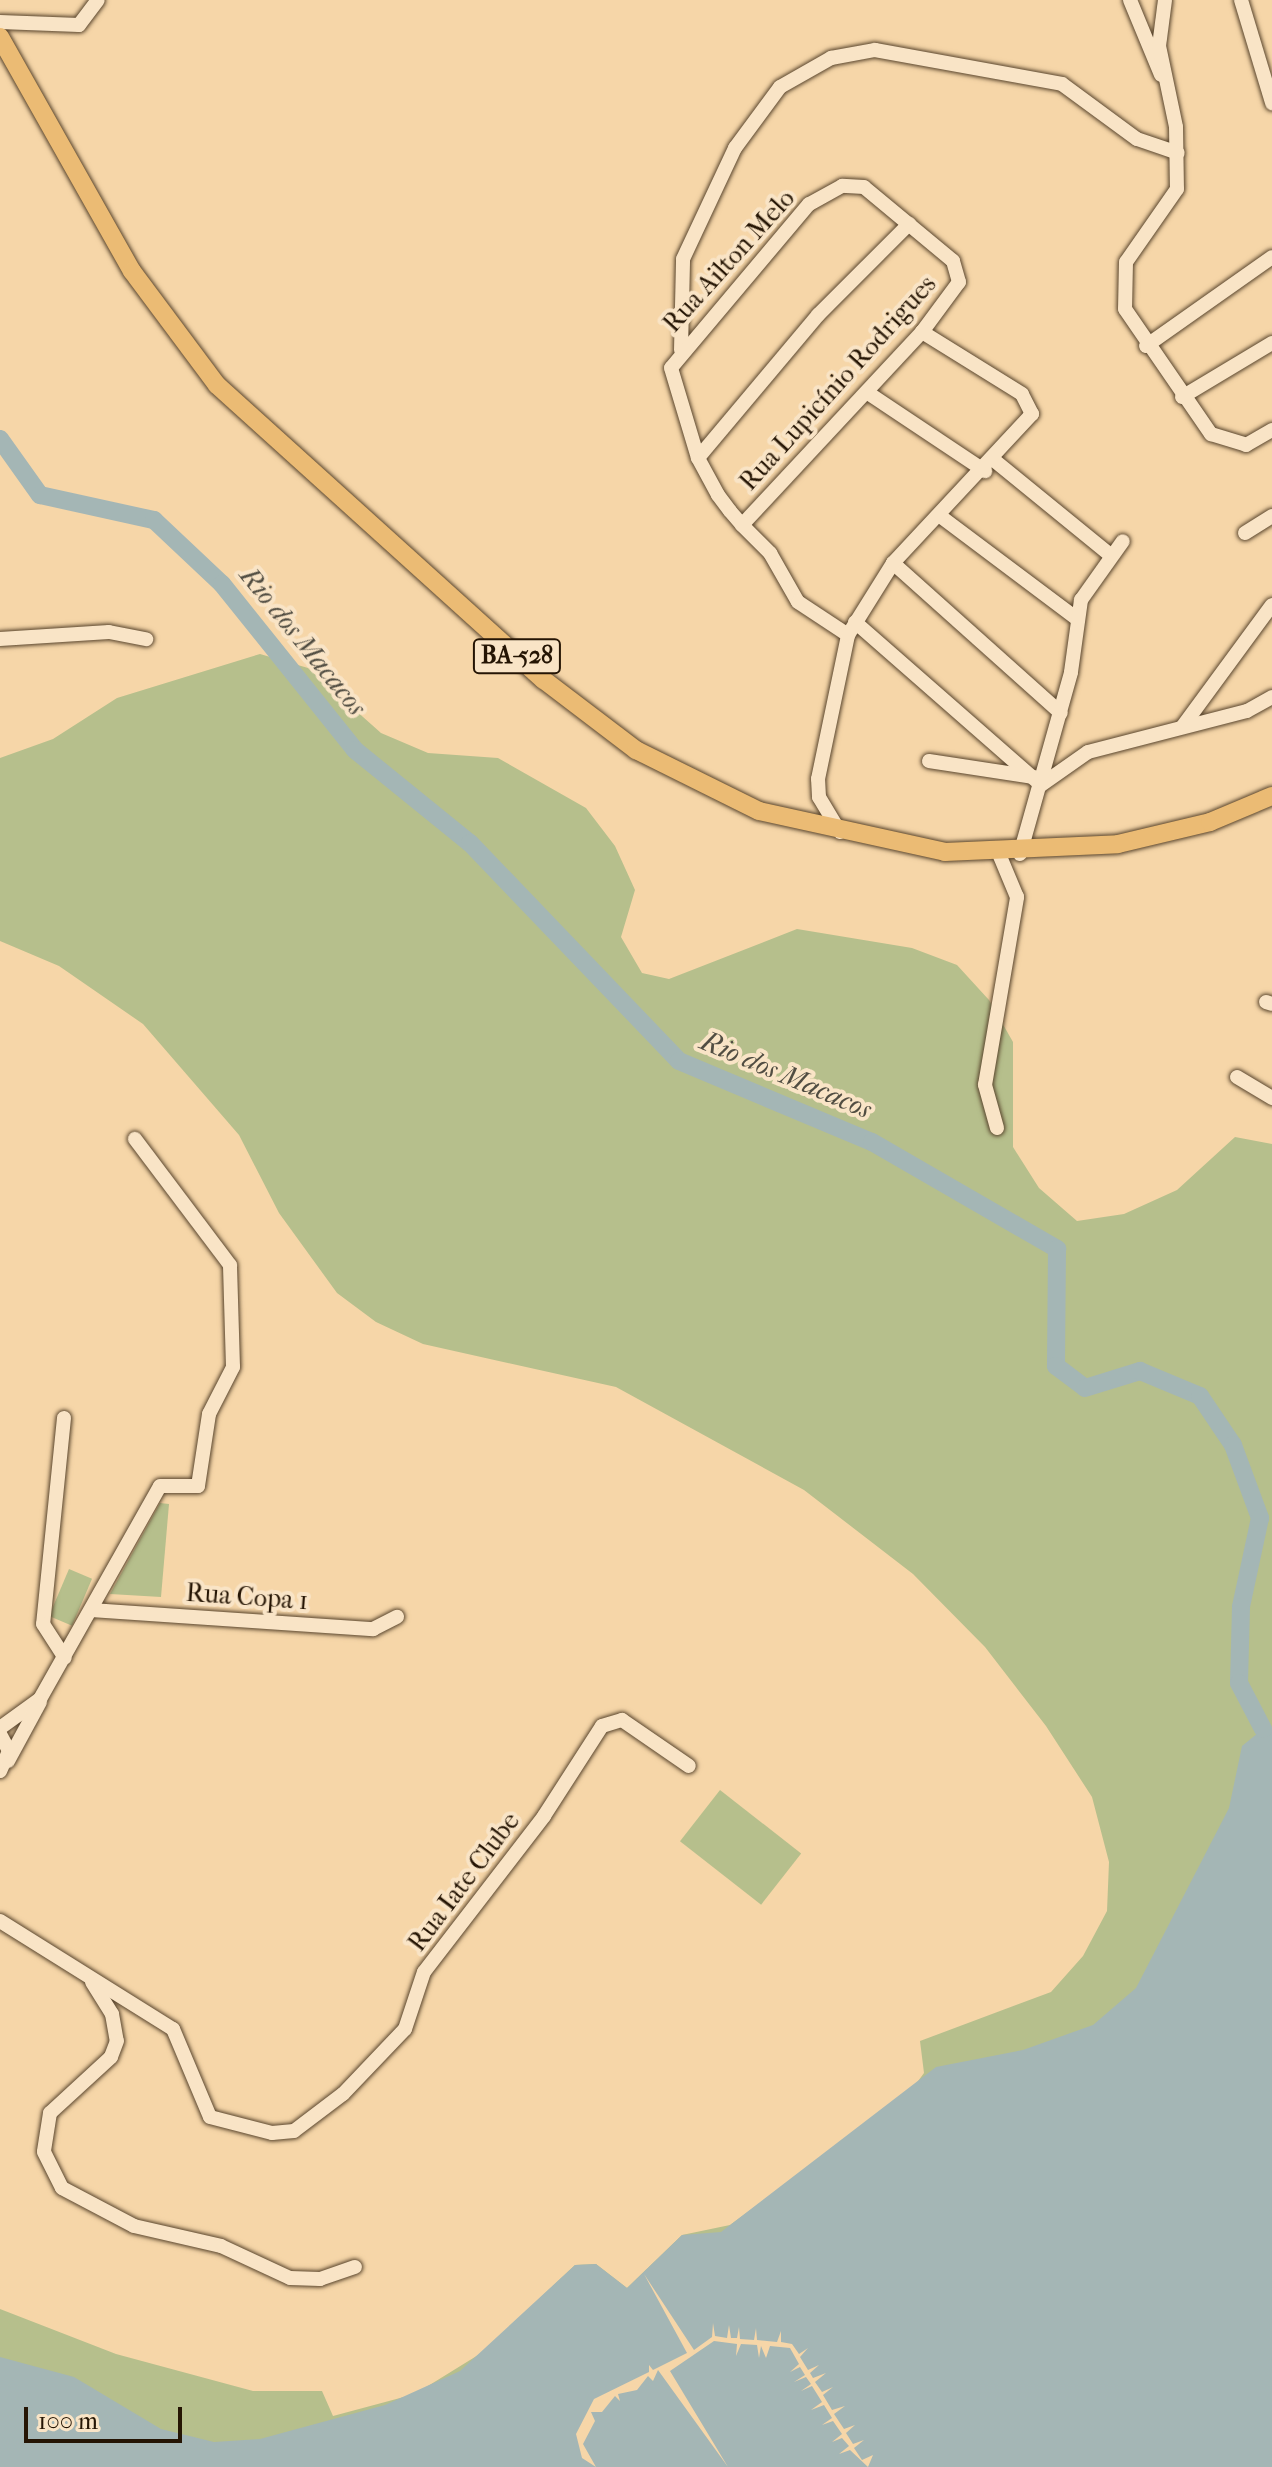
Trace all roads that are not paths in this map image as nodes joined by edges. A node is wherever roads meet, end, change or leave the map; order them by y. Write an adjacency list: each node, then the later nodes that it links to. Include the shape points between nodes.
1 (98, 0): 5 (street, via 85,22 71,27)
2 (1130, 0): 7 (street, via 1147,56)
3 (1165, 0): 7 (street)
4 (1241, 0): 8 (street)
5 (0, 22)
6 (0, 37): 40 (main road, BA-528, via 153,303 241,408 614,736 734,801)
7 (1161, 75): 9 (street)
8 (1272, 103)
9 (1178, 153): 15 (street, via 1173,202 1131,251 1123,281 1125,309); 16 (street, via 1137,139 1062,84 875,50 831,58 780,87 735,148 683,259)
10 (909, 224): 12 (street, Rua Ailton Melo); 16 (street, Rua Ailton Melo, via 864,187 825,193); 20 (street, via 818,315)
11 (1272, 257): 15 (street)
12 (959, 269): 13 (street, Rua Lupicínio Rodrigues, via 956,288)
13 (922, 332): 17 (street, Rua Lupicínio Rodrigues); 21 (street, via 1031,407 1031,421)
14 (1272, 343): 18 (street)
15 (1146, 346): 18 (street)
16 (681, 350): 20 (street, Rua Ailton Melo, via 671,380)
17 (868, 393): 21 (street); 24 (street, Rua Lupicínio Rodrigues)
18 (1182, 397): 19 (street, via 1220,440 1246,445)
19 (1272, 430)
20 (698, 458): 24 (street, Rua Ailton Melo)
21 (990, 466): 22 (street); 27 (street)
22 (940, 516): 28 (street); 30 (street)
23 (1272, 516): 25 (street)
24 (742, 525): 31 (street, Rua Ailton Melo, via 809,613)
25 (1245, 533)
26 (1123, 541): 27 (street)
27 (1108, 553): 30 (street)
28 (893, 563): 31 (street); 35 (street)
29 (1272, 605): 36 (street)
30 (1077, 619): 35 (street)
31 (852, 629): 38 (street, Rua Ailton Melo); 40 (street, via 818,779 819,797)
32 (0, 639): 33 (street, via 109,632)
33 (146, 639)
34 (1272, 697): 36 (street)
35 (1061, 713): 38 (street)
36 (1183, 726): 38 (street, via 1088,752)
37 (929, 761): 38 (street)
38 (1038, 781): 42 (street)
39 (1272, 796): 42 (main road, BA-528, via 1210,822 1118,844)
40 (841, 833): 41 (main road, BA-528, via 893,846)
41 (999, 854): 42 (main road, BA-528); 45 (street, via 1017,897 985,1085)
42 (1020, 854)
43 (1237, 1077): 44 (street)
44 (1272, 1098)
45 (997, 1128)
46 (135, 1139): 48 (street, via 232,1272 233,1367 209,1414 198,1486 160,1486)
47 (64, 1418): 50 (street, via 43,1624)
48 (91, 1610): 49 (street, Rua Copa 1, via 373,1629); 50 (street)
49 (397, 1617)
50 (65, 1658): 51 (street)
51 (40, 1699): 52 (street); 55 (street, via 33,1726)
52 (0, 1728)
53 (0, 1734): 55 (street)
54 (689, 1766): 57 (street, Rua Iate Clube, via 622,1720 602,1726 544,1816 424,1972 405,2029 343,2094 294,2131 272,2133 210,2117 173,2029)
55 (3, 1769)
56 (0, 1921): 57 (street, Rua Iate Clube)
57 (90, 1979): 58 (street, via 112,2014 117,2041 111,2057 55,2105 47,2121 44,2152 62,2188 134,2226 221,2246 290,2278 320,2279)
58 (355, 2267)

